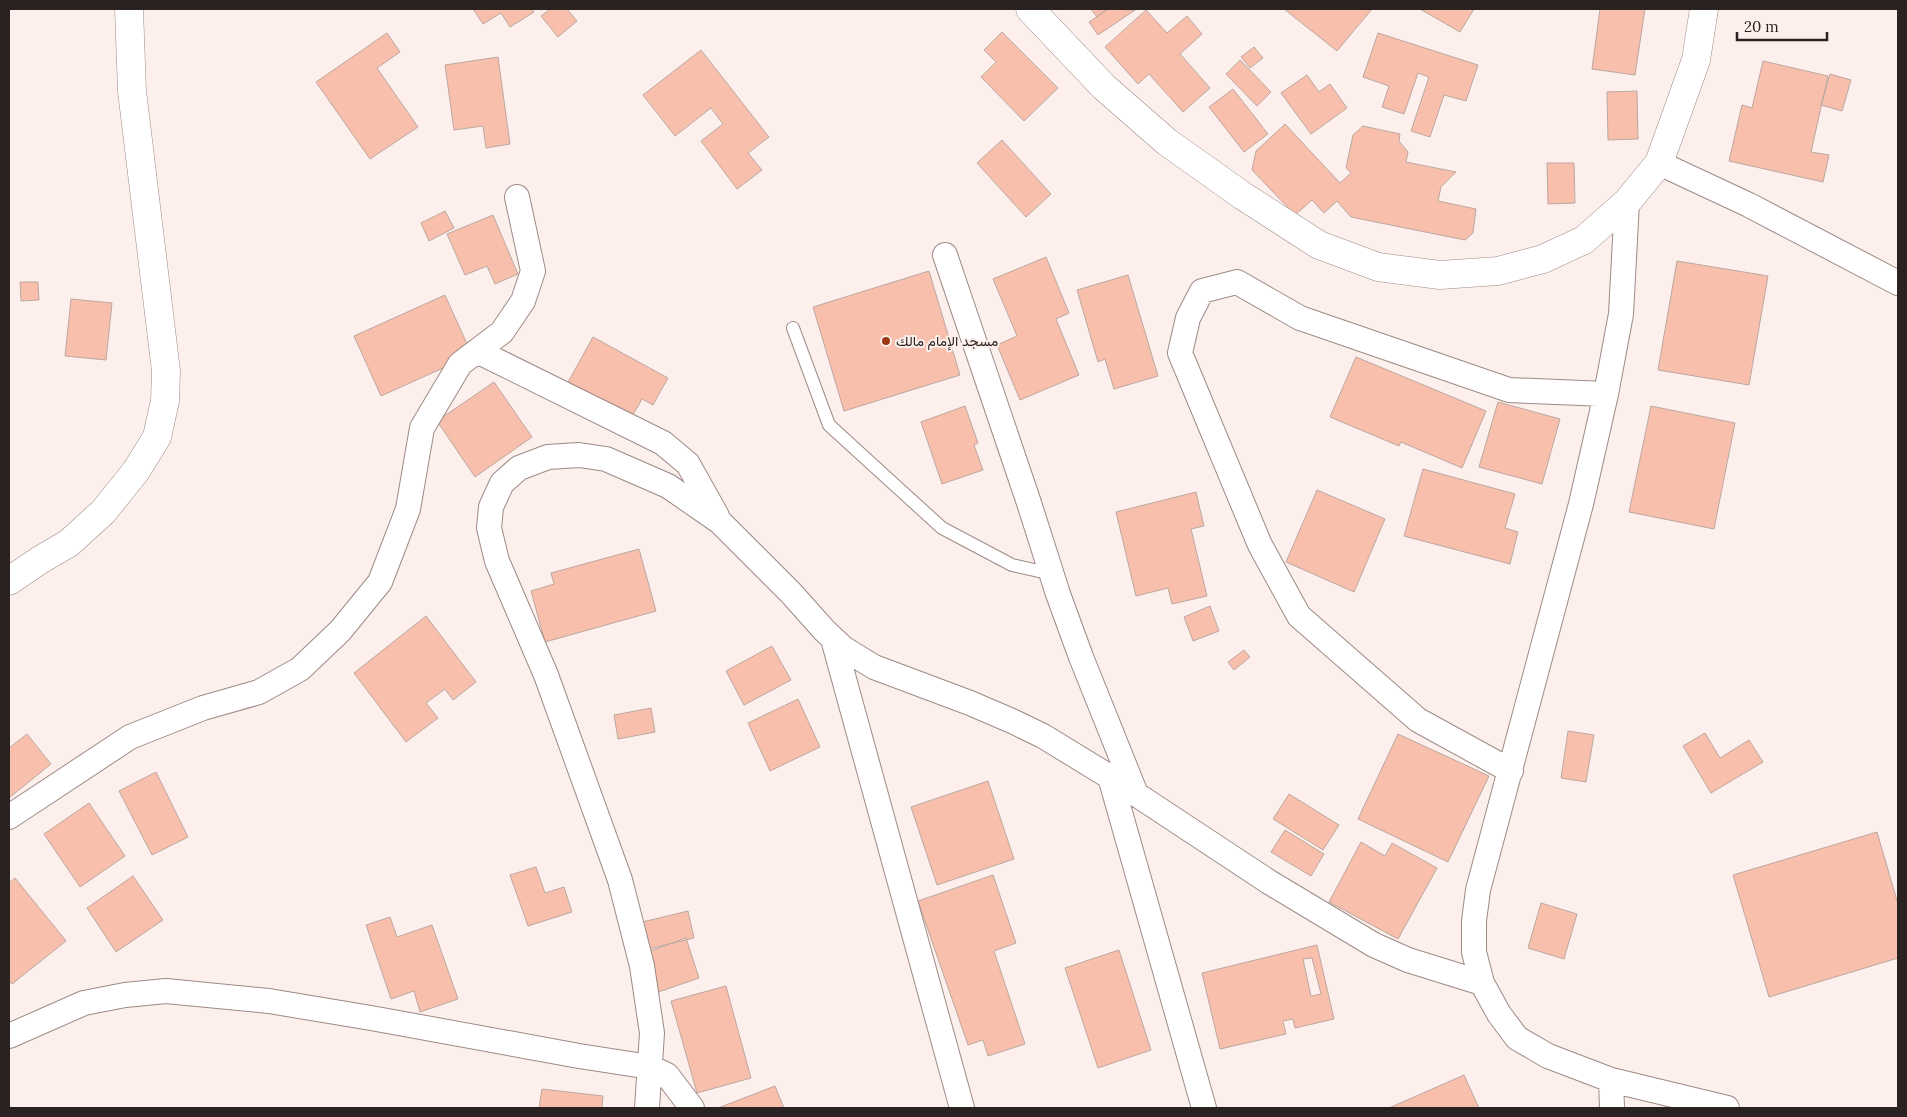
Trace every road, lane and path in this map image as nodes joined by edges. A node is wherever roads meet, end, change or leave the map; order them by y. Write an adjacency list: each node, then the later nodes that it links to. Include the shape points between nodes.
1 (129, 9): 14 (main road, via 132,91 166,371 165,401 157,437 136,471 103,512 69,543)
2 (1030, 9): 6 (main road, via 1104,87 1167,142 1242,196 1319,245 1378,267 1440,275 1498,272 1543,259 1584,240)
3 (1704, 9): 4 (main road, via 1696,60)
4 (1660, 163): 6 (main road); 8 (street, via 1749,205)
5 (517, 197): 10 (street, via 533,271 523,301 502,332)
6 (1627, 202): 11 (street, via 1621,314)
7 (945, 255): 13 (street)
8 (1898, 283)
9 (793, 328): 13 (lane, via 829,426 942,528 1012,565)
10 (476, 351): 12 (street, via 663,444 688,464); 19 (street, via 460,364 422,428 408,509 380,582 340,631 300,669 259,692 203,708 130,737)
11 (1606, 394): 16 (street); 16 (street, via 1509,390 1300,318 1237,282 1202,291 1188,318 1180,353 1260,545 1299,616 1418,720)
12 (720, 522): 15 (street); 22 (street, via 668,486 606,459 578,455 548,457 518,468 502,483 491,507 489,528 497,561 546,675 620,880 642,966 652,1033)
13 (1052, 574): 18 (street, via 1081,657)
14 (9, 581)
15 (833, 639): 17 (street, via 874,668 1012,721); 26 (street)
16 (1511, 771): 20 (street, via 1478,890 1474,952)
17 (1110, 777): 18 (street); 27 (street)
18 (1136, 794): 20 (street, via 1269,882 1374,945 1408,960)
19 (9, 817)
20 (1482, 982): 23 (street, via 1499,1014 1517,1038 1548,1056)
21 (9, 1036): 22 (street, via 84,1003 166,991 279,1003)
22 (650, 1067): 24 (street); 25 (street, via 667,1075)
23 (1611, 1080): 28 (street); 29 (street)
24 (647, 1108)
25 (692, 1108)
26 (962, 1108)
27 (1204, 1108)
28 (1612, 1108)
29 (1727, 1108)

